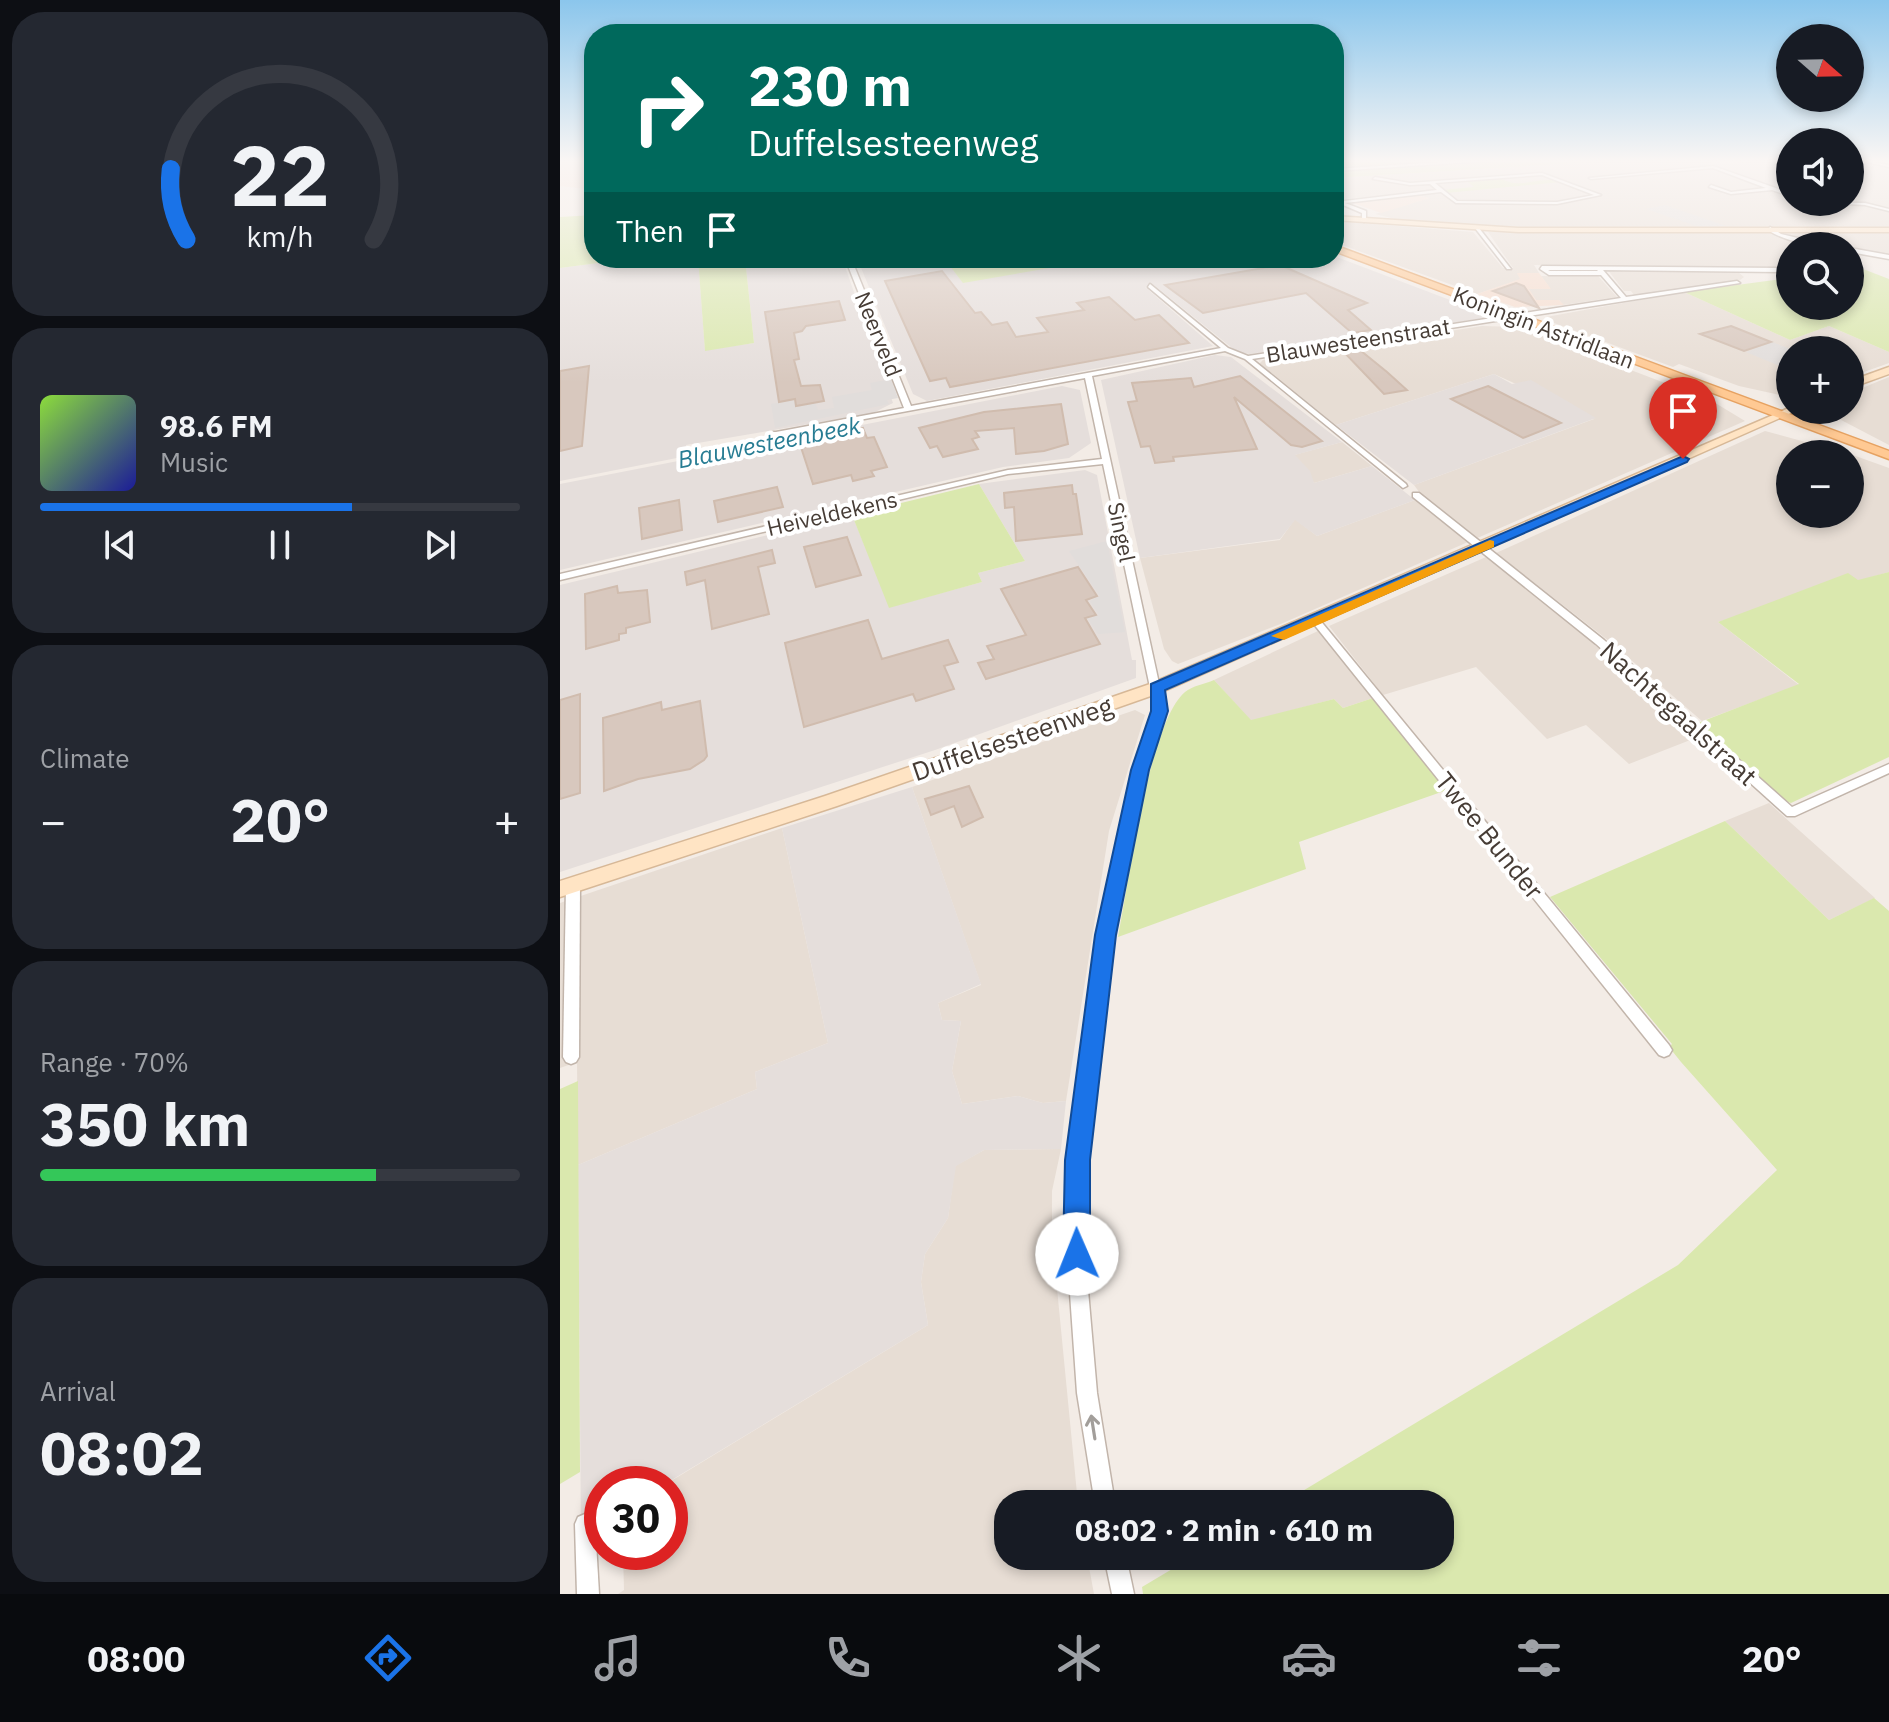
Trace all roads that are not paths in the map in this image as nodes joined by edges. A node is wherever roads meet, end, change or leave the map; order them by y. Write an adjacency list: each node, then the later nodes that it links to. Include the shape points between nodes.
1 (1481, 233): 7 (street)
2 (1889, 251): 4 (street)
3 (1344, 252): 13 (main road, Koningin Astridlaan)
4 (1864, 253): 5 (street)
5 (1889, 257)
6 (852, 268): 19 (street, Neerveld)
7 (1509, 268)
8 (1599, 270): 8 (street, via 1542,268 1549,273); 9 (street); 12 (street)
9 (1776, 270)
10 (1737, 283): 12 (street, Blauwesteenstraat)
11 (1150, 286): 14 (street, Blauwesteenstraat)
12 (1625, 299): 13 (street, Blauwesteenstraat)
13 (1515, 315): 15 (street, Blauwesteenstraat); 20 (main road, Koningin Astridlaan)
14 (1226, 349): 15 (street, Blauwesteenstraat); 17 (street)
15 (1247, 358): 26 (street, Blauwesteenstraat)
16 (1889, 370): 18 (street)
17 (1088, 376): 19 (street); 25 (street, Singel)
18 (1864, 380)
19 (908, 409): 23 (street)
20 (1776, 409)
21 (1776, 418): 28 (street, Duffelsesteenweg)
22 (1814, 424): 24 (main road, Koningin Astridlaan)
23 (776, 434)
24 (1889, 455)
25 (1106, 461): 29 (street, Heiveldekens, via 1008,472); 31 (street, Singel)
26 (1403, 486)
27 (1416, 495): 28 (street)
28 (1482, 547): 30 (street, Duffelsesteenweg); 32 (street, Nachtegaalstraat, via 1600,642 1791,813)
29 (560, 577)
30 (1316, 621): 31 (street, Duffelsesteenweg); 34 (street, Twee Bunder)
31 (1156, 688): 33 (street, Duffelsesteenweg); 36 (street, Singel, one-way to 31, via 1087,1393 1078,1279 1078,1160 1105,935 1140,770 1160,711)
32 (1889, 768)
33 (566, 887): 35 (street, Duffelsesteenweg)
34 (1664, 1050)
35 (571, 1057)
36 (1103, 1490)
37 (587, 1570): 39 (street)
38 (1118, 1570): 40 (street)
39 (588, 1594)
40 (1123, 1594)

